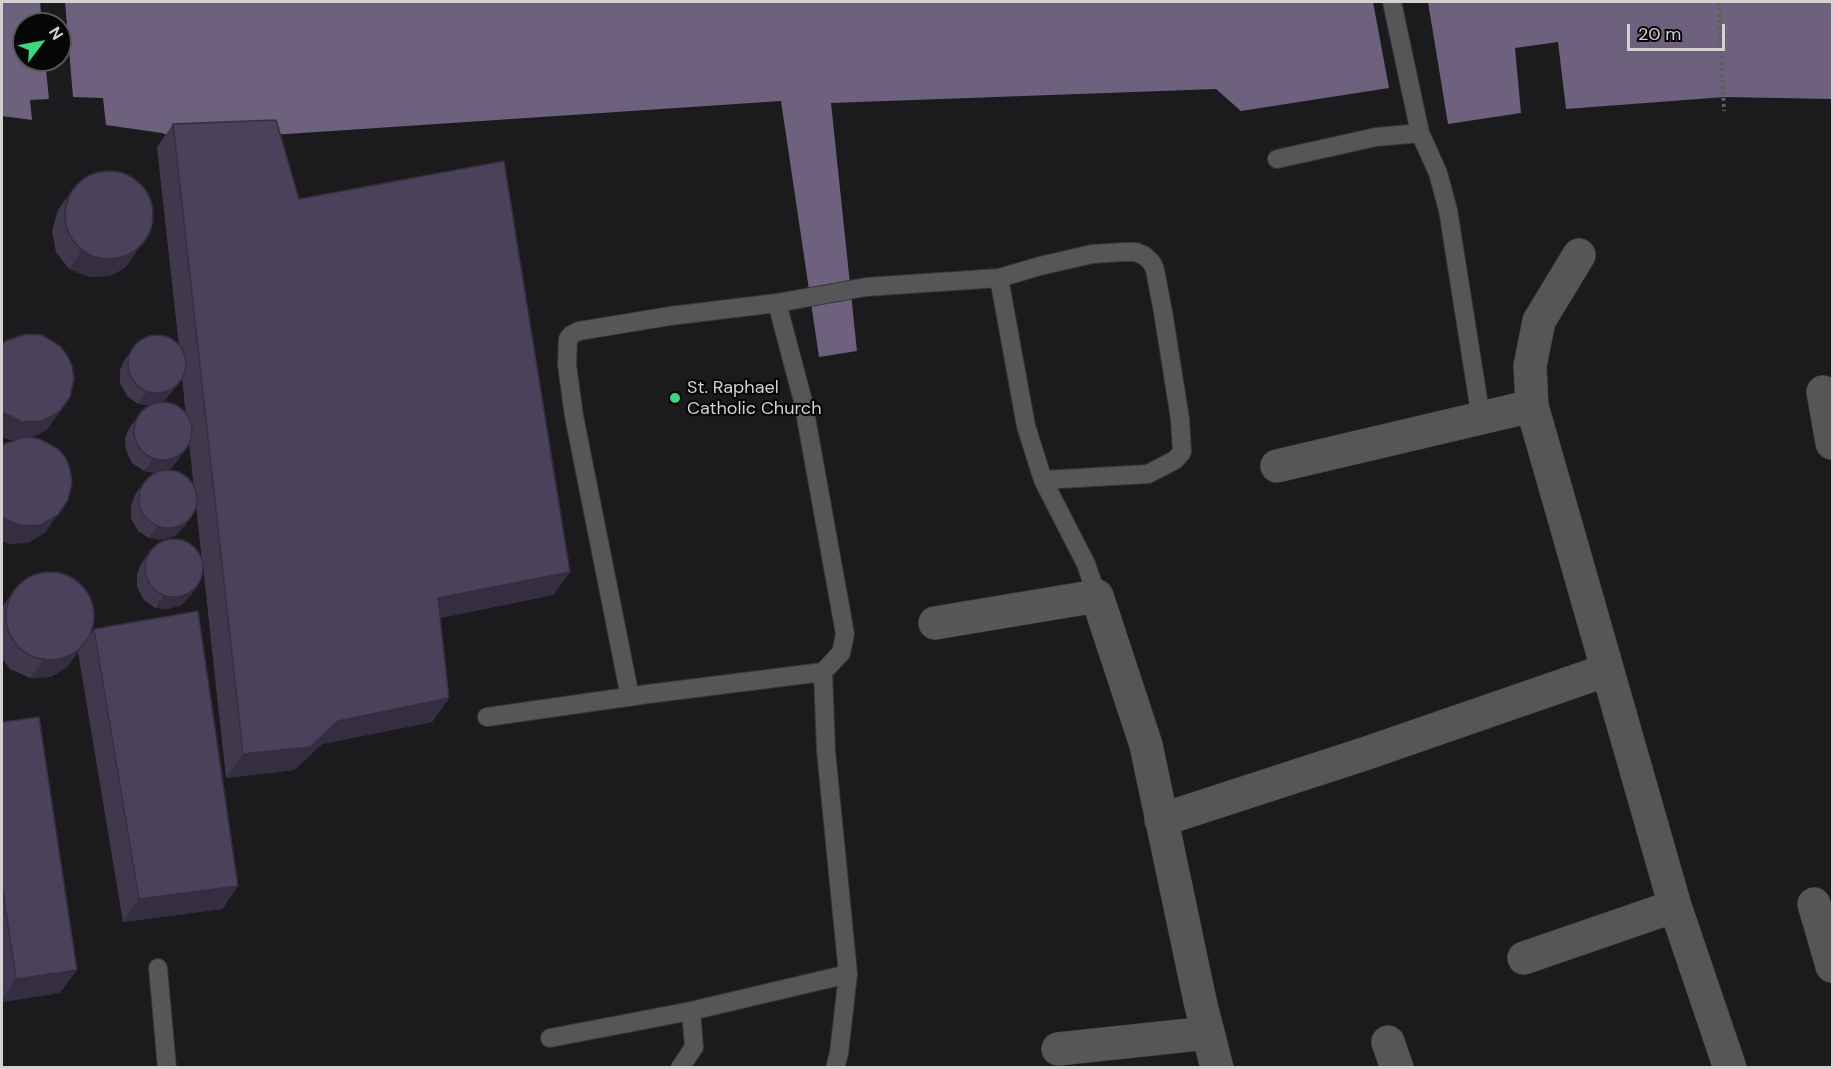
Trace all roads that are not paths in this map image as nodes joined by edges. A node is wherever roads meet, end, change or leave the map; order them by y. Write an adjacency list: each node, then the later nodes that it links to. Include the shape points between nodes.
1 (1392, 2): 2 (lane)
2 (1420, 133): 3 (lane, via 1376,137); 9 (lane, via 1438,173 1448,210)
3 (1277, 159)
4 (1579, 255): 8 (street, via 1539,321 1530,366)
5 (999, 278): 6 (lane, via 866,287); 12 (lane, via 1026,426); 12 (lane, via 1092,254 1123,252 1145,256 1155,270 1182,452 1148,474)
6 (785, 301): 16 (lane, via 845,634 841,653); 17 (lane, via 579,331 568,339 567,365 574,416)
7 (1823, 392): 10 (street)
8 (1532, 406): 9 (street); 15 (street)
9 (1481, 418): 11 (street)
10 (1833, 443)
11 (1277, 466)
12 (1042, 480): 13 (lane, via 1086,564)
13 (1097, 596): 14 (street); 19 (street, via 1146,745)
14 (935, 622)
15 (1607, 670): 19 (street); 21 (street)
16 (824, 672): 17 (lane); 25 (lane, via 826,751)
17 (630, 697): 18 (lane)
18 (487, 717)
19 (1161, 820): 27 (street)
20 (1814, 904): 23 (street)
21 (1674, 906): 22 (street); 34 (street)
22 (1524, 958)
23 (1833, 966)
24 (158, 968): 30 (lane)
25 (848, 974): 26 (lane); 32 (lane)
26 (691, 1011): 28 (lane); 31 (lane, via 694,1047)
27 (1208, 1033): 29 (street); 33 (street)
28 (550, 1038)
29 (1058, 1049)
30 (167, 1068)
31 (680, 1068)
32 (835, 1068)
33 (1217, 1068)
34 (1730, 1068)

